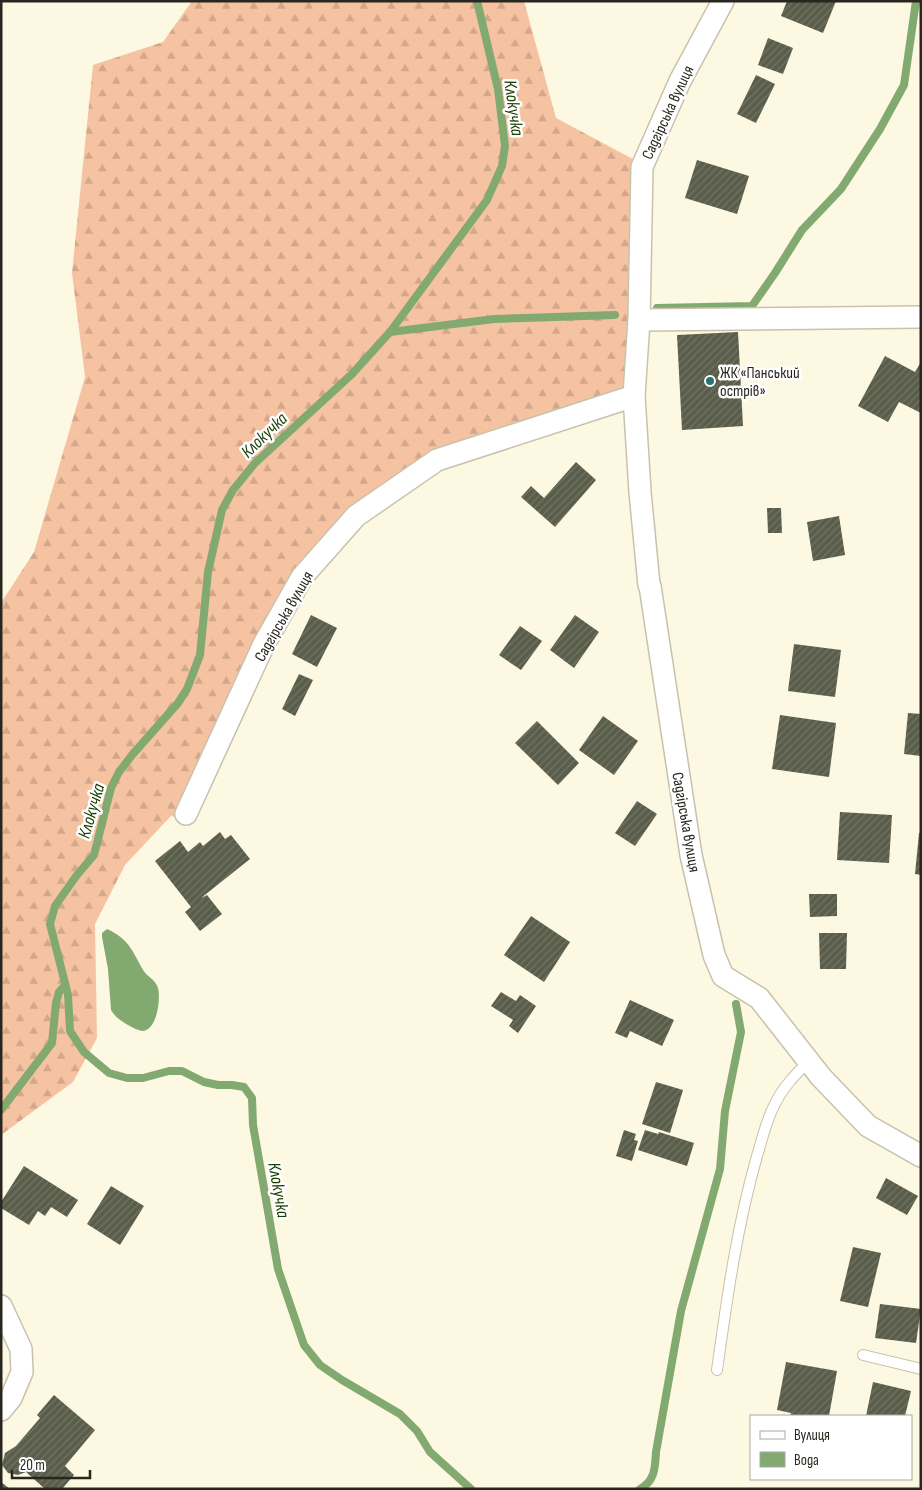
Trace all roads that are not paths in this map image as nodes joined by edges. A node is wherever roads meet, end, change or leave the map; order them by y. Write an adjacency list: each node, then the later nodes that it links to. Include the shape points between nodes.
1 (723, 1): 3 (street, Садгірська вулиця, via 680,81 642,167)
2 (921, 317): 3 (street)
3 (639, 320): 4 (street, Садгірська вулиця)
4 (634, 396): 5 (street, Садгірська вулиця, via 437,460 356,516 302,577 264,644); 6 (street, Садгірська вулиця, via 649,585 691,854 714,955 723,976 759,998)
5 (186, 814)
6 (808, 1061): 7 (street, Садгірська вулиця, via 868,1126); 11 (lane, via 786,1085 766,1126 737,1241)
7 (921, 1156)
8 (1, 1306): 12 (street, via 22,1349 22,1372 11,1398)
9 (863, 1355): 10 (lane)
10 (921, 1369)
11 (717, 1370)
12 (1, 1410)

